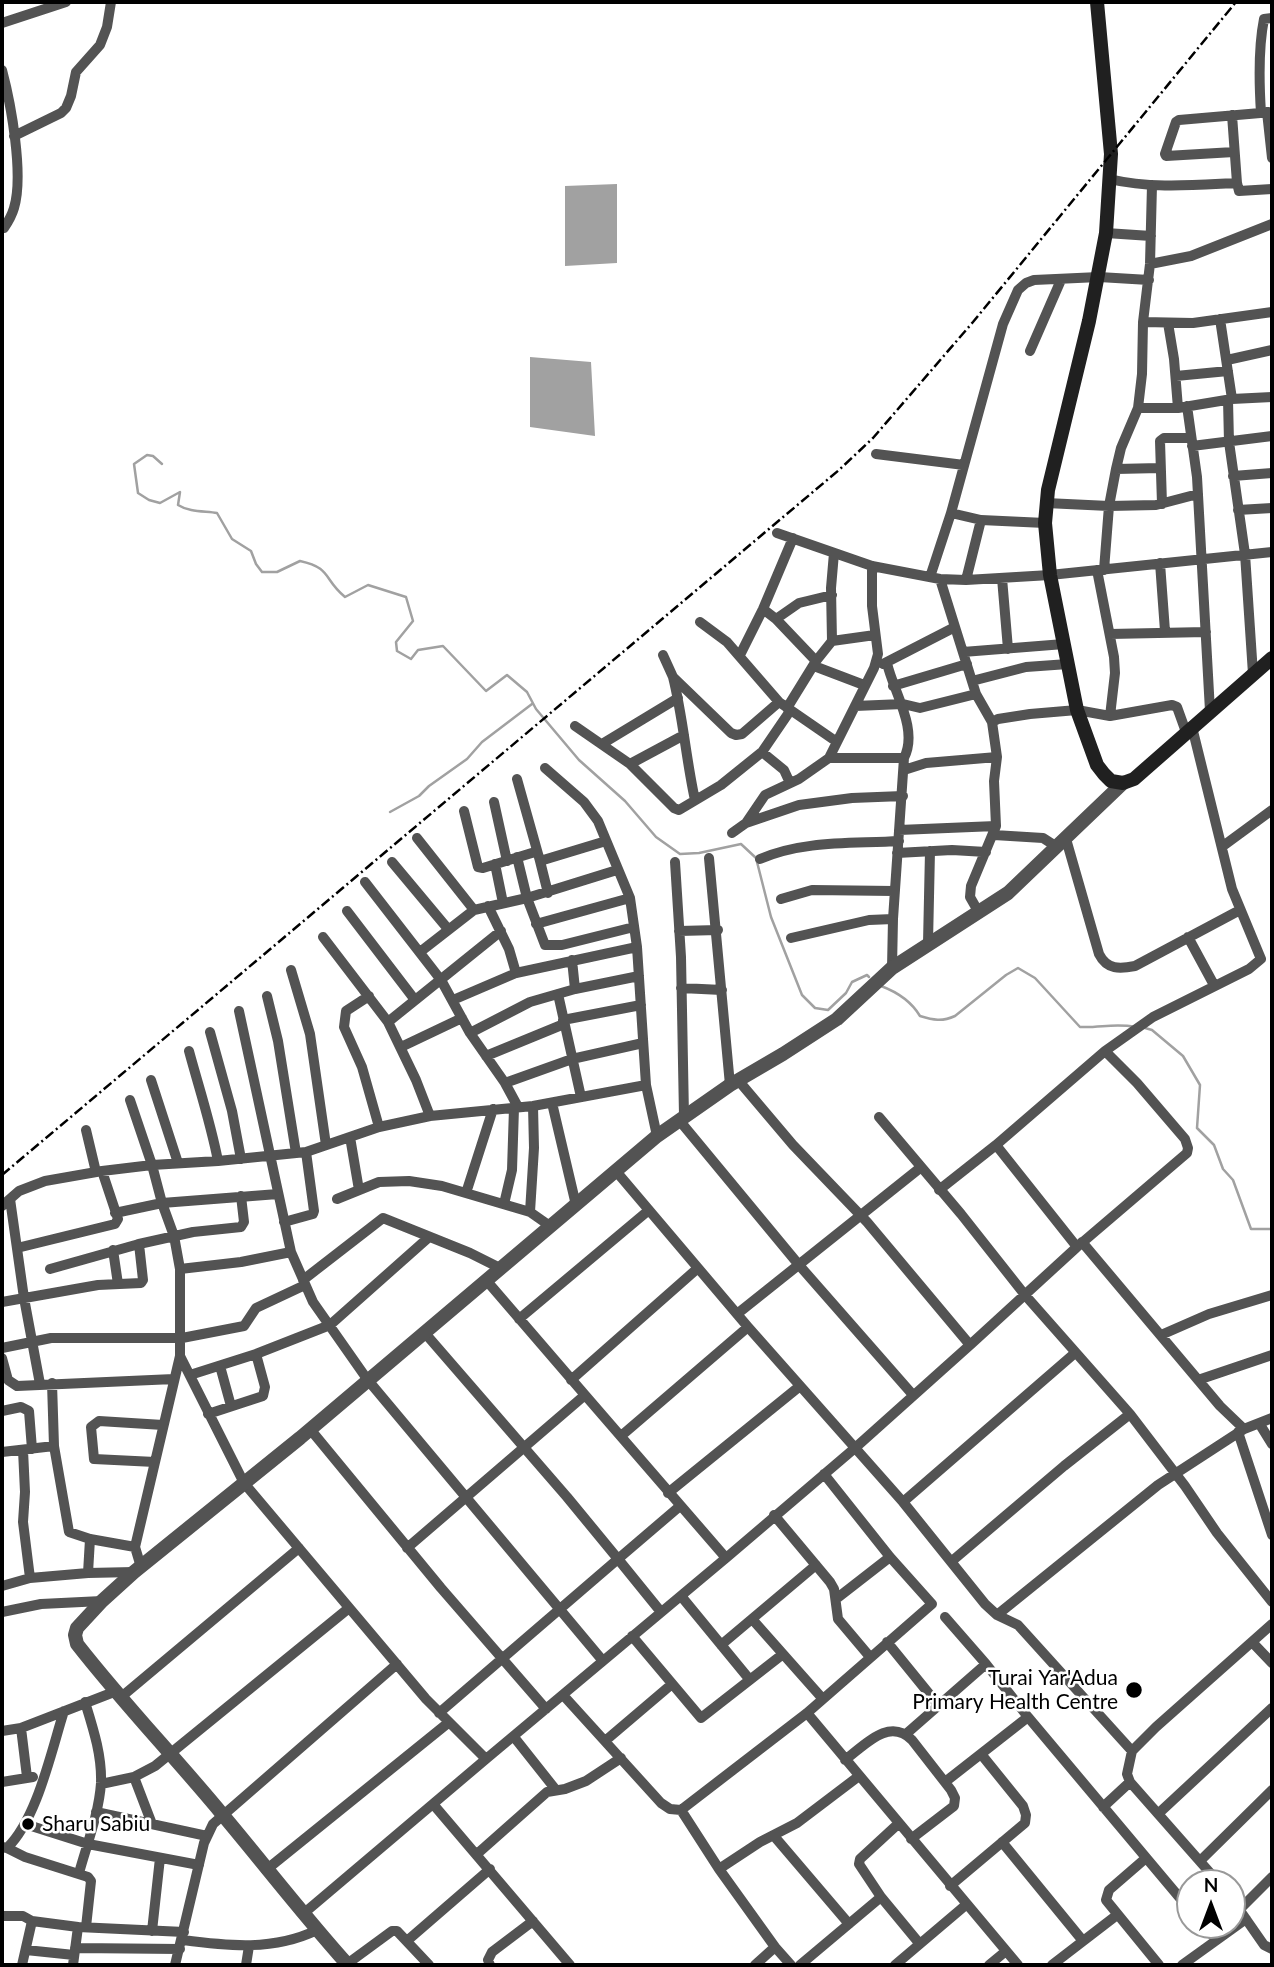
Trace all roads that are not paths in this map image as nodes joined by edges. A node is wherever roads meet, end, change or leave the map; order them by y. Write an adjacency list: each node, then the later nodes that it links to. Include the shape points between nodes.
1 (66, 2): 5 (street)
2 (111, 2): 9 (street, via 100,45 76,72 66,108)
3 (1097, 2): 12 (main road)
4 (1272, 18): 7 (street, via 1264,19 1259,81)
5 (2, 23)
6 (2, 70): 9 (street)
7 (1267, 112): 8 (street); 11 (street)
8 (1232, 115): 10 (street); 10 (street, via 1175,122 1165,154)
9 (14, 136): 17 (street, via 17,194)
10 (1234, 152): 13 (street)
11 (1272, 158)
12 (1110, 178): 14 (street); 18 (main road)
13 (1237, 183): 14 (street); 15 (street, via 1241,192)
14 (1152, 185): 19 (street)
15 (1272, 189)
16 (1272, 224): 20 (street, via 1191,256)
17 (4, 228)
18 (1106, 233): 19 (street); 21 (main road)
19 (1151, 236): 20 (street)
20 (1150, 264): 23 (street)
21 (1099, 277): 22 (street); 23 (street); 46 (main road)
22 (1061, 280): 29 (street); 40 (street, via 1034,280 1018,290 1003,324)
23 (1149, 280): 26 (street)
24 (1272, 312): 25 (street)
25 (1220, 319): 27 (street); 30 (street)
26 (1143, 322): 27 (street); 35 (street)
27 (1168, 323): 31 (street)
28 (1272, 349): 30 (street)
29 (1030, 351)
30 (1228, 366): 31 (street); 33 (street)
31 (1176, 376): 34 (street)
32 (1272, 397): 33 (street)
33 (1230, 399): 34 (street); 38 (street)
34 (1182, 407): 35 (street); 37 (street)
35 (1138, 408): 42 (street)
36 (1272, 436): 38 (street)
37 (1191, 442): 38 (street); 41 (street, via 1160,441); 45 (street)
38 (1229, 442): 44 (street)
39 (876, 454): 40 (street)
40 (964, 465): 51 (street)
41 (1160, 468): 42 (street); 47 (street)
42 (1116, 469): 48 (street)
43 (1272, 473): 44 (street)
44 (1233, 476): 50 (street)
45 (1198, 494): 47 (street); 59 (street)
46 (1046, 503): 48 (street); 53 (main road)
47 (1161, 504): 48 (street)
48 (1110, 506): 62 (street)
49 (1272, 508): 50 (street)
50 (1238, 510): 58 (street)
51 (951, 513): 52 (street); 64 (street)
52 (981, 520): 53 (street); 66 (street)
53 (1045, 523): 63 (main road)
54 (777, 533): 55 (street)
55 (793, 538): 57 (street); 68 (street)
56 (1272, 552): 58 (street)
57 (834, 553): 61 (street); 67 (street)
58 (1245, 554): 59 (street); 88 (street)
59 (1201, 559): 60 (street); 73 (street)
60 (1160, 564): 62 (street); 72 (street)
61 (872, 566): 64 (street); 75 (street)
62 (1101, 570): 63 (street); 74 (street)
63 (1050, 575): 65 (street); 77 (main road)
64 (935, 578): 66 (street); 71 (street)
65 (1002, 578): 66 (street); 78 (street)
66 (966, 580)
67 (832, 594): 69 (street, via 799,603); 76 (street)
68 (763, 609): 69 (street); 81 (street)
69 (776, 618): 83 (street)
70 (700, 622): 81 (street)
71 (955, 626): 79 (street); 84 (street)
72 (1165, 631): 73 (street); 74 (street)
73 (1206, 632): 99 (street)
74 (1110, 634): 100 (street, via 1115,673)
75 (875, 635): 76 (street); 87 (street, via 878,654)
76 (832, 641): 83 (street)
77 (1064, 644): 78 (street); 86 (main road)
78 (1008, 649): 79 (street)
79 (963, 652): 85 (street)
80 (663, 655): 89 (street)
81 (740, 655): 97 (street)
82 (1272, 658): 88 (main road)
83 (815, 663): 91 (street); 97 (street)
84 (887, 663): 87 (street); 92 (street)
85 (967, 664): 90 (street); 92 (street)
86 (1068, 664): 90 (street, via 1017,669); 98 (main road)
87 (874, 668): 91 (street)
88 (1253, 674): 99 (main road)
89 (673, 677): 94 (street); 97 (street, via 736,735)
90 (972, 681): 93 (street)
91 (864, 685): 96 (street)
92 (892, 686): 95 (street)
93 (976, 694): 95 (street, via 919,708); 101 (street)
94 (678, 698): 104 (street); 106 (street)
95 (903, 705): 96 (street); 110 (street, via 908,751)
96 (855, 706): 105 (street)
97 (786, 707): 105 (street); 107 (street)
98 (1077, 710): 100 (street); 101 (street); 116 (main road, via 1097,765 1111,781)
99 (1210, 711): 103 (main road)
100 (1110, 716): 103 (street, via 1175,705)
101 (992, 722): 108 (street)
102 (575, 726): 106 (street)
103 (1189, 729): 116 (main road); 129 (street)
104 (684, 735): 111 (street); 118 (street)
105 (837, 742): 109 (street)
106 (602, 744): 111 (street)
107 (762, 752): 115 (street, via 784,770); 118 (street)
108 (997, 757): 113 (street, via 926,763); 123 (street)
109 (829, 758): 110 (street); 115 (street)
110 (904, 758): 113 (street)
111 (630, 764): 118 (street, via 674,808)
112 (545, 768): 127 (street, via 584,802)
113 (904, 770): 117 (street)
114 (517, 779): 133 (street)
115 (790, 783): 122 (street, via 760,798)
116 (1124, 783): 128 (street)
117 (903, 796): 122 (street, via 799,805); 125 (street)
118 (695, 800)
119 (494, 803): 136 (street)
120 (1272, 810): 129 (street)
121 (464, 811): 136 (street, via 478,867)
122 (746, 823): 124 (street)
123 (995, 830): 125 (street); 128 (street); 131 (street)
124 (732, 833)
125 (899, 835): 132 (street); 135 (street, via 810,845)
126 (417, 838): 148 (street)
127 (606, 841): 133 (street); 139 (street)
128 (1062, 843): 151 (street, via 1008,893); 160 (street, via 1103,962 1121,968 1135,965)
129 (1223, 846): 149 (street)
130 (930, 851): 131 (street); 132 (street); 162 (street)
131 (986, 852): 151 (street, via 970,892)
132 (897, 853): 141 (street)
133 (538, 856): 136 (street); 142 (street)
134 (709, 858): 156 (street)
135 (760, 859)
136 (506, 861): 143 (street); 146 (street)
137 (392, 862): 155 (street)
138 (675, 862): 158 (street)
139 (617, 870): 142 (street); 144 (street)
140 (366, 882): 164 (street)
141 (894, 891): 145 (street, via 812,890); 152 (street)
142 (548, 893): 143 (street)
143 (527, 898): 146 (street); 153 (street)
144 (630, 898): 153 (street); 154 (street)
145 (781, 899)
146 (503, 903): 147 (street)
147 (488, 906): 148 (street); 157 (street)
148 (474, 910): 155 (street)
149 (1240, 910): 160 (street); 171 (street, via 1261,959)
150 (347, 911): 178 (street)
151 (978, 911): 162 (street)
152 (892, 919): 161 (street); 166 (street)
153 (536, 924): 154 (street, via 543,942 551,946)
154 (634, 927): 163 (street)
155 (448, 929): 164 (street)
156 (718, 930): 158 (street); 174 (street)
157 (501, 931): 168 (street); 170 (street)
158 (679, 931): 172 (street)
159 (324, 937): 177 (street)
160 (1188, 937): 171 (street)
161 (791, 938)
162 (928, 943): 166 (street)
163 (637, 947): 165 (street); 169 (street)
164 (420, 952): 170 (street)
165 (572, 960): 168 (street); 173 (street)
166 (891, 968): 194 (street, via 837,1018)
167 (291, 970): 212 (street, via 308,1027)
168 (516, 972): 179 (street)
169 (639, 976): 173 (street); 180 (street)
170 (441, 980): 178 (street); 179 (street)
171 (1214, 985): 190 (street, via 1153,1017)
172 (681, 988): 174 (street); 205 (street)
173 (575, 989): 175 (street)
174 (722, 990): 194 (street)
175 (558, 994): 184 (street); 186 (street, via 530,1002)
176 (267, 996): 214 (street)
177 (369, 996): 183 (street); 207 (street, via 346,1011 344,1027 362,1067)
178 (415, 1000): 183 (street)
179 (453, 1000): 182 (street)
180 (640, 1005): 184 (street); 187 (street)
181 (239, 1011): 215 (street)
182 (462, 1018): 186 (street); 188 (street)
183 (388, 1022): 188 (street)
184 (564, 1022): 191 (street); 192 (street)
185 (210, 1032): 216 (street)
186 (470, 1033): 191 (street)
187 (643, 1043): 192 (street); 196 (street)
188 (401, 1047): 203 (street)
189 (189, 1051): 217 (street)
190 (1105, 1051): 213 (street); 242 (street, via 1185,1139 1188,1148)
191 (486, 1056): 195 (street)
192 (572, 1059): 195 (street); 197 (street)
193 (152, 1080): 218 (street)
194 (734, 1082): 205 (street); 236 (street)
195 (505, 1083): 201 (street)
196 (646, 1085): 197 (street); 210 (street)
197 (581, 1097): 199 (street)
198 (130, 1100): 219 (street)
199 (552, 1103): 200 (street); 206 (street)
200 (533, 1106): 201 (street); 209 (street)
201 (516, 1108): 202 (street); 231 (street, via 512,1170)
202 (493, 1109): 203 (street); 225 (street)
203 (430, 1116): 207 (street)
204 (879, 1117): 220 (street)
205 (682, 1118): 210 (street); 246 (street)
206 (556, 1122): 209 (street); 232 (street)
207 (379, 1127): 211 (street)
208 (86, 1130): 222 (street)
209 (534, 1133): 234 (street)
210 (657, 1136): 221 (street)
211 (350, 1138): 212 (street); 223 (street)
212 (326, 1145): 214 (street)
213 (996, 1145): 224 (street); 242 (street)
214 (301, 1152): 215 (street); 237 (street, via 314,1211)
215 (270, 1156): 216 (street); 226 (street)
216 (241, 1159): 217 (street)
217 (218, 1161): 218 (street)
218 (177, 1163): 219 (street)
219 (152, 1165): 222 (street); 230 (street)
220 (919, 1168): 224 (street); 236 (street)
221 (615, 1170): 232 (street); 233 (street)
222 (99, 1171): 229 (street, via 45,1181 19,1191); 235 (street)
223 (359, 1190): 225 (street, via 379,1182 409,1181); 228 (street)
224 (939, 1190): 255 (street)
225 (466, 1193): 231 (street)
226 (278, 1194): 227 (street); 237 (street)
227 (241, 1196): 230 (street); 239 (street, via 241,1227)
228 (337, 1199)
229 (6, 1203): 243 (street)
230 (162, 1203): 235 (street); 239 (street)
231 (504, 1204): 234 (street)
232 (576, 1205): 238 (street)
233 (649, 1210): 248 (street); 259 (street)
234 (530, 1212): 238 (street)
235 (115, 1213): 243 (street, via 115,1224)
236 (860, 1214): 246 (street); 266 (street)
237 (284, 1222): 245 (street)
238 (550, 1226): 247 (street)
239 (174, 1236): 241 (street); 250 (street)
240 (428, 1238): 247 (street); 252 (street, via 388,1219 378,1220); 260 (street)
241 (139, 1244): 244 (street); 253 (street, via 143,1280)
242 (1080, 1245): 255 (street); 263 (street)
243 (17, 1248): 256 (street)
244 (113, 1250): 249 (street); 253 (street)
245 (291, 1252): 250 (street); 252 (street)
246 (799, 1265): 258 (street); 283 (street)
247 (500, 1268): 251 (street)
248 (698, 1268): 258 (street); 277 (street)
249 (50, 1269)
250 (180, 1269): 264 (street)
251 (486, 1280): 259 (street); 262 (street)
252 (304, 1283): 260 (street); 264 (street, via 256,1308 244,1326)
253 (118, 1284): 256 (street)
254 (1272, 1295): 263 (street)
255 (1025, 1296): 266 (street); 268 (street)
256 (24, 1298): 257 (street); 265 (street)
257 (2, 1302)
258 (737, 1314): 261 (street)
259 (519, 1319): 277 (street)
260 (330, 1325): 269 (street); 276 (street)
261 (748, 1327): 281 (street); 293 (street)
262 (424, 1332): 276 (street); 298 (street)
263 (1161, 1335): 278 (street)
264 (182, 1338): 265 (street); 271 (street)
265 (32, 1341): 267 (street); 280 (street)
266 (970, 1345): 283 (street)
267 (2, 1348)
268 (1075, 1353): 287 (street); 306 (street)
269 (256, 1354): 273 (street); 284 (street, via 265,1392)
270 (1272, 1355): 278 (street)
271 (180, 1356): 274 (street); 275 (street)
272 (2, 1358): 280 (street, via 12,1384)
273 (220, 1366): 274 (street); 284 (street)
274 (190, 1375): 286 (street)
275 (174, 1379): 279 (street); 290 (street)
276 (367, 1379): 291 (street); 305 (street)
277 (571, 1380): 282 (street)
278 (1198, 1380): 292 (street)
279 (52, 1383): 280 (street); 295 (street)
280 (40, 1384)
281 (800, 1386): 296 (street); 304 (street)
282 (585, 1395): 293 (street); 298 (street)
283 (913, 1395): 296 (street)
284 (231, 1406): 286 (street)
285 (2, 1411): 297 (street, via 21,1407 29,1411)
286 (208, 1414): 303 (street)
287 (1130, 1414): 301 (street); 317 (street)
288 (1272, 1418): 289 (street)
289 (1259, 1423): 292 (street); 294 (street)
290 (163, 1424): 300 (street); 300 (street, via 99,1421 91,1427 94,1460)
291 (310, 1429): 303 (street); 313 (street)
292 (1241, 1430): 301 (street); 309 (street)
293 (621, 1436): 304 (street)
294 (1272, 1444)
295 (54, 1446): 297 (street); 310 (street, via 69,1532)
296 (855, 1448): 302 (street); 306 (street)
297 (27, 1449): 299 (street); 321 (street, via 23,1522)
298 (524, 1449): 305 (street); 316 (street)
299 (2, 1452)
300 (155, 1462): 311 (street)
301 (1175, 1472): 326 (street); 331 (street)
302 (824, 1474): 308 (street); 314 (street)
303 (244, 1483): 312 (street); 319 (street)
304 (668, 1493): 307 (street)
305 (465, 1498): 313 (street); 328 (street)
306 (903, 1502): 317 (street)
307 (680, 1506): 315 (street); 316 (street)
308 (774, 1515): 315 (street); 318 (street)
309 (1272, 1535)
310 (90, 1539): 311 (street); 320 (street)
311 (135, 1547): 319 (street)
312 (299, 1548): 327 (street); 348 (street)
313 (407, 1548): 341 (street)
314 (890, 1557): 324 (street); 336 (street, via 932,1604)
315 (726, 1558): 323 (street)
316 (618, 1559): 328 (street); 330 (street)
317 (952, 1562): 331 (street)
318 (816, 1565): 324 (street, via 834,1588); 333 (street)
319 (138, 1570): 320 (street); 325 (street)
320 (88, 1573): 321 (street)
321 (30, 1578): 322 (street)
322 (2, 1586)
323 (681, 1596): 330 (street); 338 (street)
324 (836, 1599): 340 (street, via 838,1619)
325 (102, 1601): 329 (street, via 41,1604); 348 (street, via 75,1635 77,1644)
326 (1272, 1602)
327 (349, 1608): 344 (street); 367 (street)
328 (560, 1610): 341 (street); 342 (street)
329 (2, 1612)
330 (661, 1612): 335 (street)
331 (997, 1615): 365 (street, via 1018,1625)
332 (945, 1617): 345 (street)
333 (752, 1619): 338 (street); 339 (street)
334 (1272, 1624): 337 (street)
335 (632, 1636): 342 (street); 347 (street)
336 (887, 1643): 340 (street); 352 (street)
337 (1252, 1643): 343 (street); 365 (street)
338 (721, 1645): 346 (street)
339 (783, 1654): 346 (street); 350 (street)
340 (870, 1657): 350 (street)
341 (502, 1658): 354 (street); 356 (street)
342 (603, 1661): 349 (street)
343 (1272, 1663)
344 (397, 1664): 356 (street); 386 (street)
345 (986, 1664): 352 (street); 358 (street)
346 (750, 1680): 347 (street, via 701,1718)
347 (672, 1684): 364 (street)
348 (117, 1695): 351 (street); 367 (street)
349 (563, 1695): 354 (street); 364 (street)
350 (822, 1698): 357 (street)
351 (85, 1702): 355 (street); 378 (street, via 95,1734)
352 (939, 1706): 362 (street)
353 (1272, 1708): 385 (street)
354 (546, 1709): 363 (street)
355 (64, 1711): 360 (street); 371 (street)
356 (439, 1713): 359 (street)
357 (807, 1713): 370 (street); 383 (street)
358 (1028, 1717): 366 (street); 382 (street)
359 (448, 1723): 369 (street); 404 (street)
360 (21, 1728): 361 (street); 373 (street)
361 (2, 1731)
362 (906, 1734): 370 (street, via 885,1730); 376 (street)
363 (514, 1737): 369 (street); 379 (street)
364 (605, 1741): 368 (street)
365 (1132, 1751): 377 (street, via 1126,1774)
366 (981, 1754): 376 (street); 393 (street, via 1026,1815 1025,1823)
367 (170, 1755): 374 (street); 386 (street)
368 (621, 1758): 379 (street, via 586,1781); 383 (street, via 661,1803)
369 (486, 1759): 381 (street)
370 (845, 1760): 372 (street)
371 (44, 1776): 373 (street); 387 (street)
372 (859, 1776): 389 (street); 391 (street)
373 (27, 1777): 375 (street)
374 (134, 1777): 378 (street); 388 (street)
375 (2, 1782)
376 (945, 1782): 392 (street, via 954,1806)
377 (1130, 1782): 382 (street); 385 (street)
378 (101, 1784): 384 (street)
379 (556, 1790): 396 (street, via 547,1791)
380 (1272, 1790): 399 (street)
381 (433, 1804): 396 (street); 413 (street)
382 (1103, 1807): 398 (street)
383 (681, 1810): 402 (street)
384 (96, 1812): 388 (street); 394 (street)
385 (1159, 1814): 399 (street)
386 (222, 1815): 390 (street); 404 (street)
387 (25, 1824): 394 (street); 395 (street)
388 (152, 1824): 390 (street)
389 (898, 1824): 392 (street); 410 (street, via 860,1859)
390 (207, 1836): 400 (street)
391 (774, 1836): 402 (street); 420 (street)
392 (911, 1839): 407 (street)
393 (1002, 1842): 407 (street); 427 (street)
394 (88, 1844): 397 (street); 405 (street)
395 (4, 1847): 405 (street)
396 (477, 1854): 401 (street)
397 (160, 1858): 400 (street); 423 (street)
398 (1146, 1858): 409 (street); 414 (street, via 1106,1894)
399 (1201, 1860): 403 (street)
400 (199, 1865): 425 (street)
401 (490, 1869): 418 (street); 426 (street)
402 (719, 1869): 430 (street)
403 (1208, 1869)
404 (266, 1870): 413 (street)
405 (79, 1873): 421 (street, via 91,1881)
406 (1272, 1877): 408 (street)
407 (950, 1886): 411 (street)
408 (1266, 1889): 412 (street)
409 (1176, 1893)
410 (881, 1897): 420 (street); 428 (street)
411 (967, 1904): 428 (street); 433 (street)
412 (1246, 1911)
413 (303, 1914): 422 (street)
414 (1117, 1915): 427 (street); 449 (street)
415 (2, 1916): 417 (street); 419 (street)
416 (1246, 1918): 431 (street, via 1264,1945)
417 (33, 1921): 421 (street); 432 (street)
418 (533, 1921): 440 (street, via 492,1952); 441 (street)
419 (2, 1922)
420 (849, 1924): 444 (street)
421 (82, 1927): 423 (street); 434 (street)
422 (317, 1930): 429 (street, via 300,1938); 438 (street)
423 (152, 1931): 425 (street)
424 (1216, 1939): 450 (street)
425 (182, 1940): 429 (street); 434 (street); 436 (street)
426 (408, 1940): 438 (street, via 392,1931); 439 (street)
427 (1083, 1941): 448 (street)
428 (919, 1943): 445 (street)
429 (249, 1946): 437 (street)
430 (775, 1947): 442 (street); 443 (street)
431 (1272, 1949)
432 (26, 1950): 434 (street); 435 (street)
433 (1006, 1951): 446 (street); 447 (street)
434 (74, 1956)
435 (22, 1965)
436 (175, 1965)
437 (246, 1965)
438 (347, 1965)
439 (429, 1965)
440 (490, 1965)
441 (570, 1965)
442 (755, 1965)
443 (791, 1965)
444 (800, 1965)
445 (895, 1965)
446 (989, 1965)
447 (1018, 1965)
448 (1052, 1965)
449 (1159, 1965)
450 (1182, 1965)

